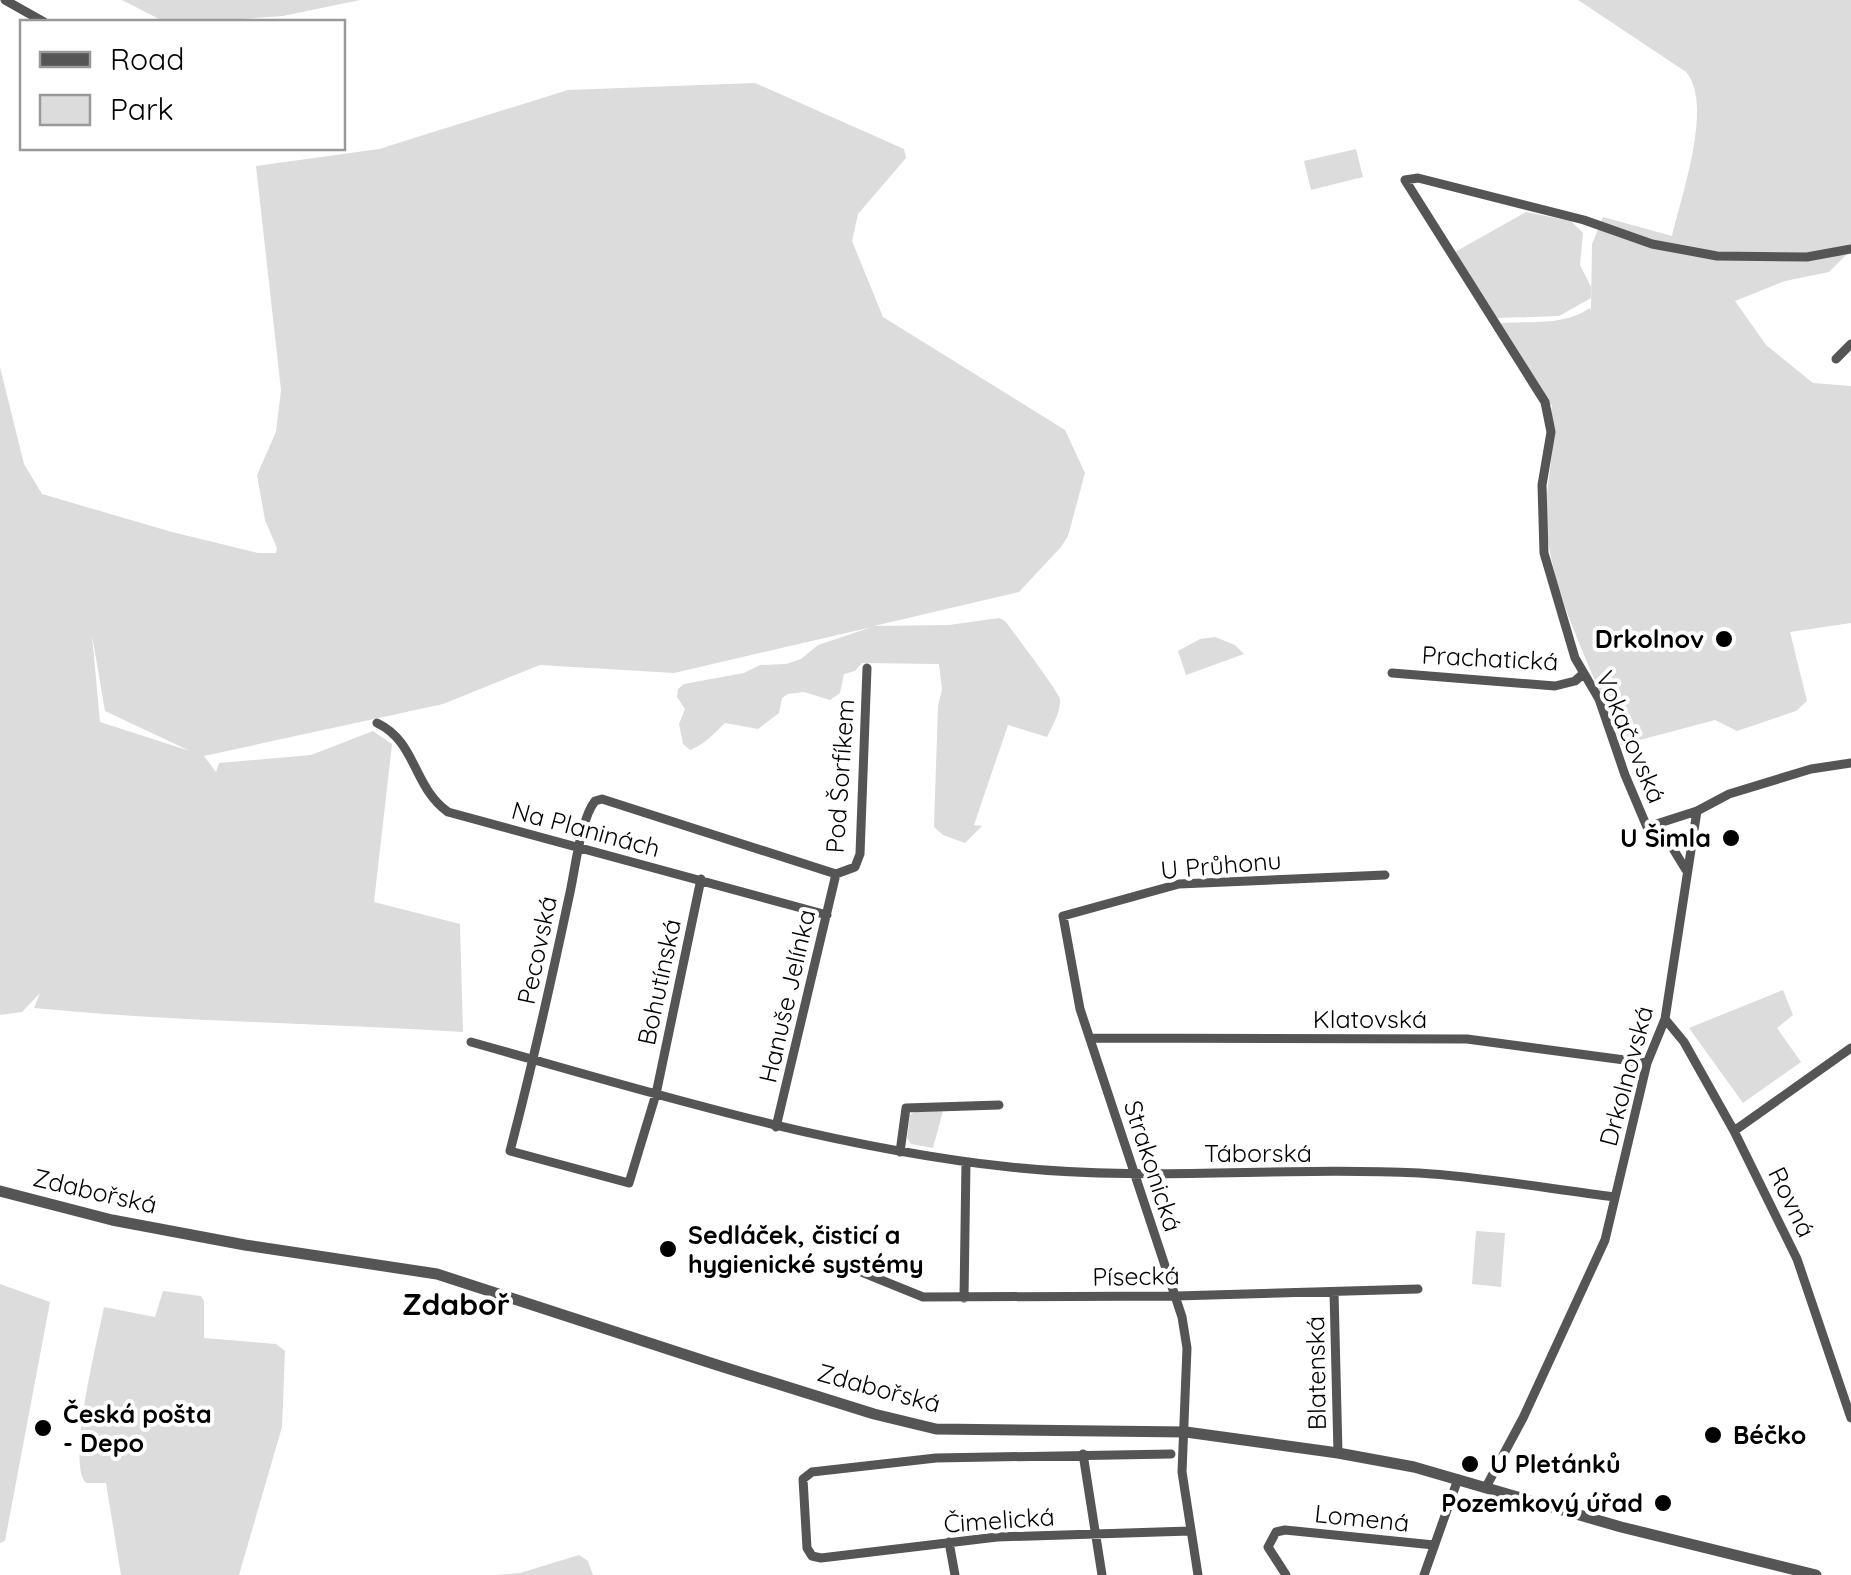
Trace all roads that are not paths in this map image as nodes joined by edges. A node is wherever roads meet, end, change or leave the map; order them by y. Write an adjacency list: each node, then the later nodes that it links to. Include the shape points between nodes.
1 (5, 0): 2 (street)
2 (40, 20)
3 (1851, 250): 8 (street, Vokačovská, via 1807,258 1717,256 1418,178 1405,180 1536,383 1550,419 1542,485 1544,553)
4 (1851, 344): 5 (street)
5 (1836, 360)
6 (867, 668): 15 (street, Pod Šorfíkem, via 860,854 854,866)
7 (1392, 673): 8 (street, Prachatická, via 1554,686)
8 (1583, 674): 12 (street, Vokačovská)
9 (377, 724): 13 (street, Na Planinách, via 406,748 423,788 448,812)
10 (1851, 762): 11 (street, via 1738,792)
11 (1697, 811): 12 (street, Vokačovská); 14 (street, Drkolnovská)
12 (1652, 826): 14 (street, Vokačovská)
13 (580, 848): 15 (street, Pecovská, via 590,807 602,800); 17 (street, Na Planinách); 24 (street, Pecovská)
14 (1686, 870): 20 (street, Drkolnovská)
15 (836, 874): 18 (street, Hanuše Jelínka)
16 (1385, 875): 19 (street, U Průhonu, via 1179,884)
17 (701, 880): 18 (street, Na Planinách); 26 (street, Bohutínská)
18 (827, 915): 28 (street, Hanuše Jelínka)
19 (1063, 916): 21 (street, Strakonická, via 1072,980)
20 (1665, 1019): 25 (street, Drkolnovská); 29 (street, Rovná)
21 (1091, 1038): 25 (street, Klatovská, via 1467,1039); 32 (street, Strakonická)
22 (471, 1042): 24 (street, Táborská)
23 (1851, 1048): 29 (street)
24 (534, 1060): 26 (street, Táborská); 26 (street, via 510,1151 527,1156 629,1183)
25 (1647, 1064): 34 (street, Drkolnovská)
26 (656, 1094): 28 (street, Táborská)
27 (1000, 1105): 30 (street, via 906,1108)
28 (776, 1127): 30 (street, Táborská)
29 (1734, 1131): 40 (street, Rovná, via 1796,1258)
30 (900, 1152): 31 (street, Táborská)
31 (966, 1162): 32 (street, Táborská); 39 (street)
32 (1133, 1173): 34 (street, Táborská, via 1420,1174); 38 (street, Strakonická)
33 (0, 1191): 41 (street, Zdabořská, via 112,1220 436,1274 936,1429)
34 (1615, 1197): 46 (street, Drkolnovská, via 1605,1240)
35 (860, 1271): 39 (street, Písecká, via 923,1296)
36 (1418, 1289): 37 (street, Písecká)
37 (1334, 1292): 38 (street, Písecká); 44 (street, Blatenská)
38 (1176, 1296): 39 (street, Písecká); 41 (street, Strakonická, via 1187,1348)
39 (964, 1298)
40 (1851, 1418)
41 (1186, 1432): 44 (street, Zdabořská); 47 (street, Strakonická, via 1182,1472)
42 (1083, 1454): 43 (street); 48 (street); 49 (street, Čimelická, via 936,1458 812,1472 803,1479 812,1556)
43 (1171, 1454)
44 (1338, 1454): 45 (street, Zdabořská)
45 (1458, 1479): 46 (street, Zdabořská); 50 (street)
46 (1486, 1487): 56 (street, Zdabořská)
47 (1190, 1531): 48 (street, Čimelická); 53 (street, Strakonická)
48 (1095, 1535): 49 (street, Čimelická); 52 (street)
49 (949, 1542): 51 (street)
50 (1434, 1546): 54 (street, Lomená, via 1284,1530 1268,1547); 55 (street)
51 (955, 1575)
52 (1102, 1575)
53 (1198, 1575)
54 (1286, 1575)
55 (1424, 1575)
56 (1816, 1575)

